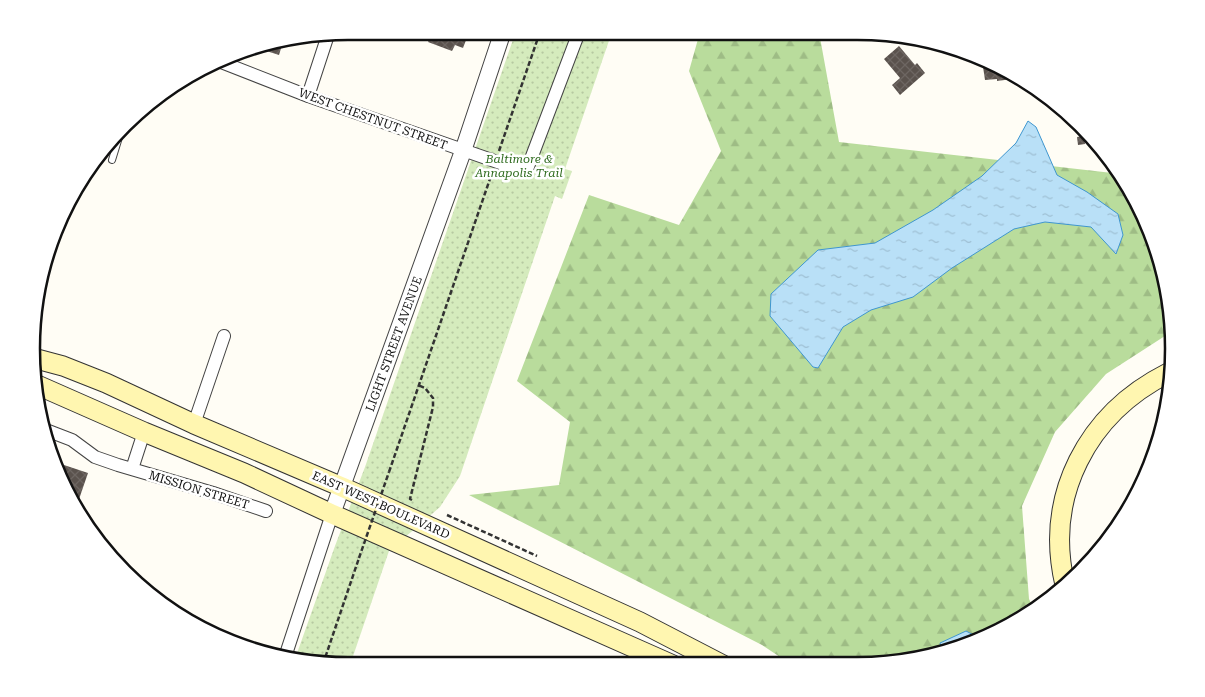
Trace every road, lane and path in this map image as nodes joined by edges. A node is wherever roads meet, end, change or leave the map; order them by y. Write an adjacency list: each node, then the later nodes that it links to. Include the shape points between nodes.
1 (500, 40): 8 (street, LIGHT STREET AVENUE)
2 (537, 40): 10 (path)
3 (576, 40): 10 (street, WEST CHESTNUT STREET, via 526,172)
4 (326, 41): 6 (street)
5 (227, 64): 6 (street, WEST CHESTNUT STREET)
6 (308, 96): 8 (street, WEST CHESTNUT STREET)
7 (116, 146): 9 (lane)
8 (463, 150): 10 (street, WEST CHESTNUT STREET); 20 (street, LIGHT STREET AVENUE)
9 (112, 160)
10 (496, 162): 14 (path)
11 (224, 336): 16 (street)
12 (41, 360): 16 (main road, EAST WEST BOULEVARD, via 106,383)
13 (1163, 377): 24 (main road, via 1118,407 1081,454 1068,485 1061,518 1059,543)
14 (418, 385): 21 (path, via 433,398 433,407); 26 (path, bridge)
15 (43, 387): 17 (main road)
16 (194, 424): 20 (main road, EAST WEST BOULEVARD)
17 (144, 432): 19 (street, MISSION STREET); 23 (main road)
18 (52, 434): 19 (street, MISSION STREET, via 72,440 95,457)
19 (132, 469): 22 (street, MISSION STREET)
20 (342, 487): 23 (street, LIGHT STREET AVENUE); 28 (main road, EAST WEST BOULEVARD, via 640,622)
21 (410, 499)
22 (266, 511)
23 (332, 514): 25 (street, LIGHT STREET AVENUE); 27 (main road)
24 (1063, 578)
25 (287, 651)
26 (326, 656)
27 (654, 657)
28 (708, 657)

